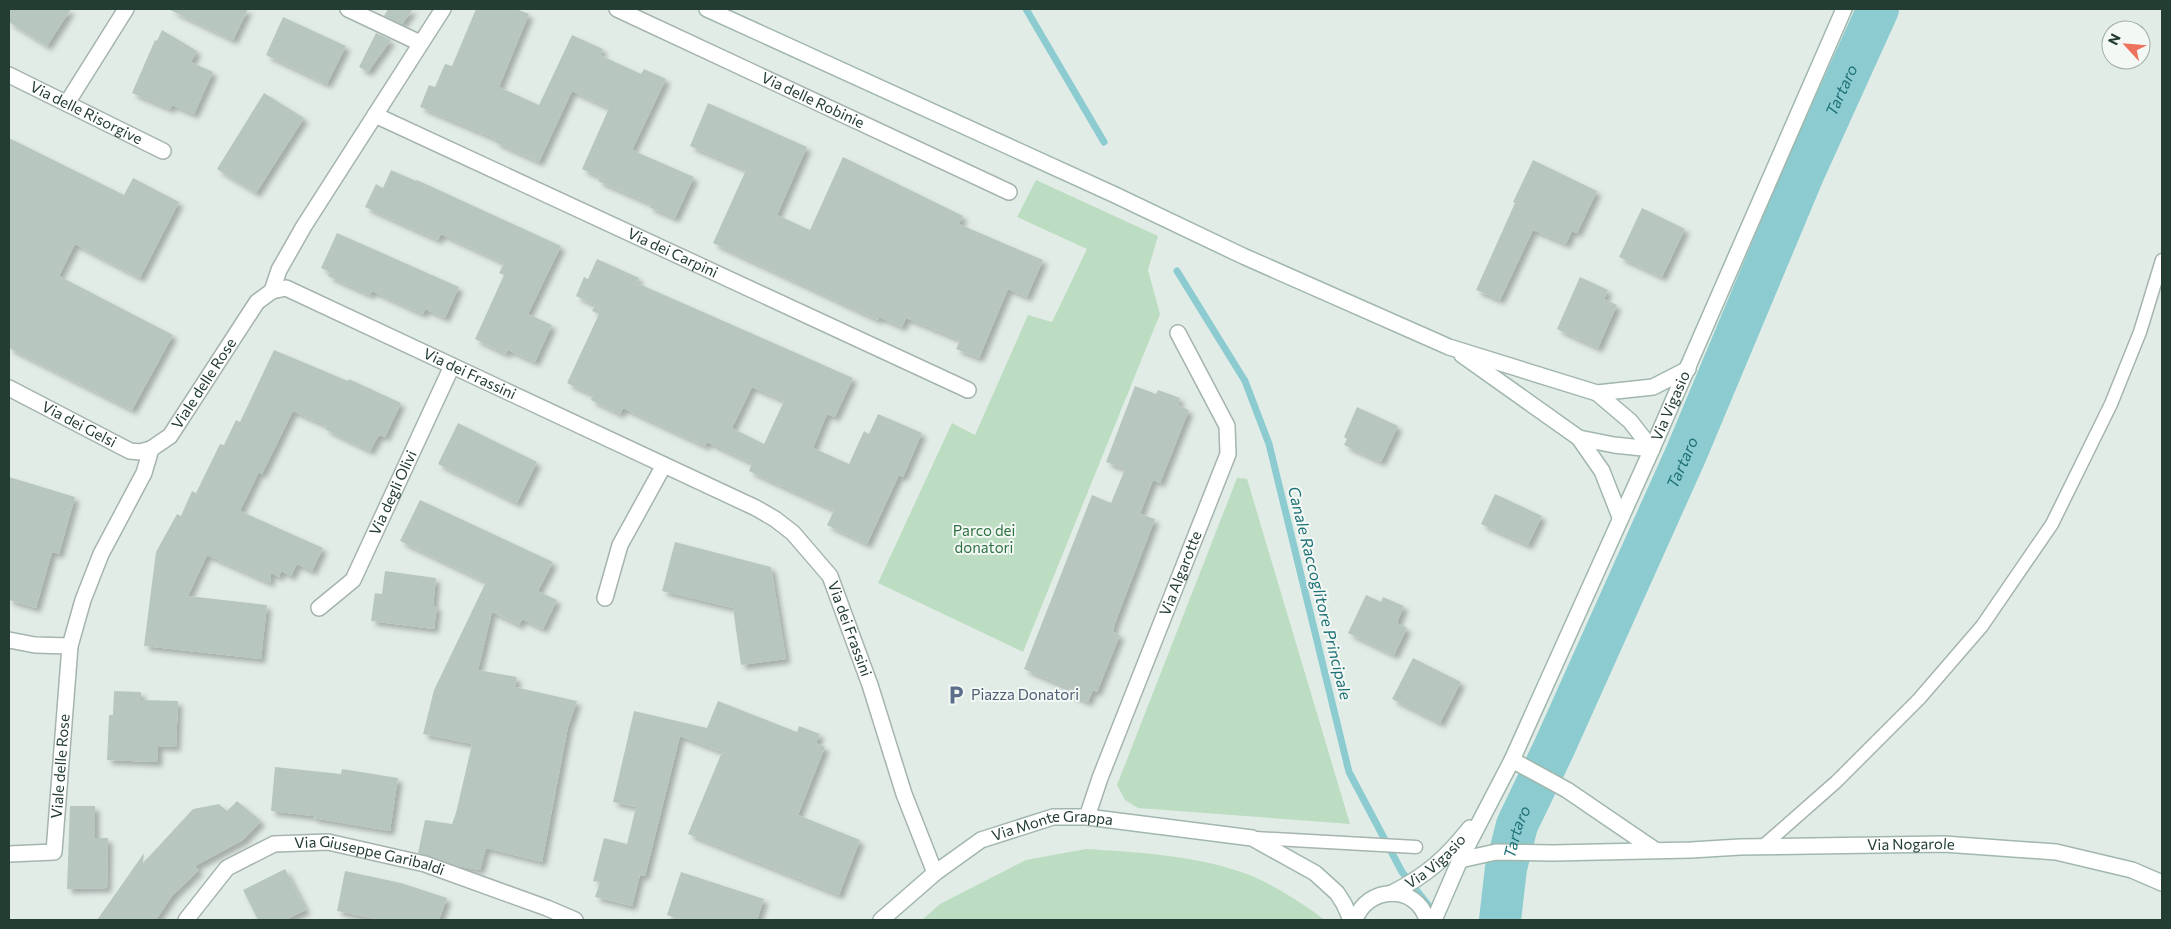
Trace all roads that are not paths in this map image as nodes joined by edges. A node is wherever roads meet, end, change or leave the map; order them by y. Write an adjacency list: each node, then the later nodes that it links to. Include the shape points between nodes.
1 (126, 9): 9 (street)
2 (348, 9): 7 (street)
3 (443, 9): 7 (street, Viale delle Rose)
4 (617, 9): 12 (street, Via delle Robinie)
5 (707, 9): 16 (street, via 1243,256)
6 (1844, 9): 18 (street, Via Vigasio)
7 (420, 43): 10 (street, Viale delle Rose)
8 (9, 75): 9 (street, Via delle Risorgive)
9 (67, 103): 11 (street, Via delle Risorgive)
10 (375, 115): 14 (street, Viale delle Rose, via 304,226 279,270); 20 (street, Via dei Carpini)
11 (163, 151)
12 (1009, 192)
13 (2162, 260): 37 (lane, via 2140,332 2111,404 2052,524 1982,626 1919,699 1836,782)
14 (272, 290): 17 (street, Via dei Frassini, via 286,288); 23 (street, Viale delle Rose, via 257,302 170,436)
15 (1178, 333): 32 (street, Via Algarotte, via 1227,426 1228,454)
16 (1449, 347): 21 (street); 22 (street)
17 (452, 366): 25 (street, Via dei Frassini); 28 (street, Via degli Olivi, via 353,580)
18 (1688, 369): 21 (street, via 1654,387); 24 (street, Via Vigasio)
19 (9, 388): 23 (street, Via dei Gelsi, via 130,451)
20 (968, 390)
21 (1597, 393): 24 (street, via 1630,421)
22 (1579, 438): 24 (street); 26 (street, via 1602,471)
23 (151, 449): 30 (street, Viale delle Rose, via 142,478 101,554)
24 (1652, 449): 26 (street, Via Vigasio)
25 (664, 465): 27 (street, via 620,545); 42 (street, Via dei Frassini, via 775,519 793,533 830,576 870,685 904,794)
26 (1620, 517): 31 (street, Via Vigasio)
27 (605, 598)
28 (319, 608)
29 (9, 640): 30 (street, via 35,646)
30 (70, 646): 40 (street, Viale delle Rose, via 54,852)
31 (1518, 763): 33 (street, via 1567,790); 35 (street, Via Vigasio)
32 (1087, 817): 34 (street, Via Monte Grappa); 42 (street, Via Monte Grappa, via 1053,817 981,840)
33 (1617, 826): 38 (street); 39 (street, via 1615,839)
34 (1252, 838): 36 (lane, Via Monte Grappa); 44 (street, Via Monte Grappa, via 1315,873)
35 (1465, 841): 41 (street, Via Vigasio); 45 (street, Via Vigasio, via 1416,880)
36 (1416, 847)
37 (1762, 847): 38 (street, Via Nogarole); 43 (street, Via Nogarole, via 1944,844 2056,852 2132,870)
38 (1655, 850): 39 (street, Via Nogarole)
39 (1606, 851): 41 (street, Via Nogarole, via 1496,852)
40 (9, 854)
41 (1460, 860): 53 (street, Via Vigasio)
42 (935, 873): 49 (street, Via Monte Grappa)
43 (2162, 882)
44 (1337, 893): 46 (street, Via Monte Grappa); 50 (street, Via Monte Grappa)
45 (1385, 894): 46 (street, Via Vigasio); 52 (street, via 1405,896 1416,902)
46 (1365, 903): 51 (street)
47 (186, 920): 48 (street, Via Giuseppe Garibaldi, via 227,868 274,844 328,842 425,864)
48 (574, 920)
49 (881, 920)
50 (1350, 920)
51 (1355, 920)
52 (1427, 920)
53 (1434, 920)

